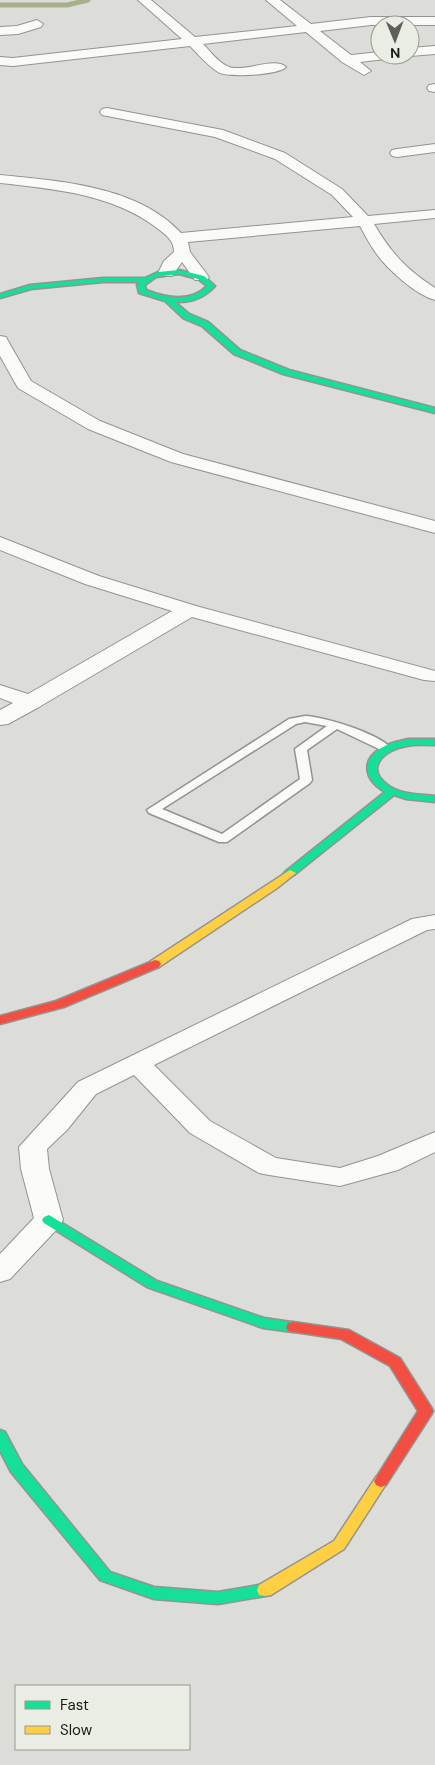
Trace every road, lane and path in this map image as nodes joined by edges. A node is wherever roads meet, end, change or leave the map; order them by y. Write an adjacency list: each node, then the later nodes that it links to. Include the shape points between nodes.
1 (144, 0): 11 (street)
2 (272, 0): 9 (street)
3 (399, 6): 4 (street)
4 (408, 15)
5 (420, 20): 6 (street)
6 (435, 20)
7 (370, 21): 9 (street)
8 (37, 24): 10 (street)
9 (307, 28): 11 (street); 15 (street)
10 (0, 31)
11 (192, 41): 16 (street); 17 (street, via 223,70 236,72)
12 (435, 50): 13 (street)
13 (420, 51)
14 (370, 57): 15 (street)
15 (347, 59): 18 (street)
16 (0, 62)
17 (279, 67)
18 (364, 71)
19 (107, 112): 24 (street, via 218,134 280,156 337,192)
20 (435, 148): 21 (street)
21 (397, 153)
22 (0, 179): 25 (street, via 87,193 133,206 159,220)
23 (435, 214): 24 (street)
24 (365, 220): 25 (street); 34 (street, via 383,252 409,278)
25 (178, 238): 26 (street, via 183,246)
26 (182, 253): 27 (street); 28 (street)
27 (166, 273): 28 (street); 29 (street)
28 (201, 277): 37 (street, via 211,286)
29 (144, 280): 30 (street, via 103,280 30,287); 33 (street, via 142,290)
30 (18, 292): 31 (street); 35 (street)
31 (114, 292)
32 (132, 293): 33 (street)
33 (149, 295): 36 (street)
34 (435, 295)
35 (0, 296)
36 (168, 300): 37 (street, via 186,299); 37 (street, via 186,316)
37 (205, 309): 39 (street, via 238,352 286,372)
38 (0, 341): 40 (street, via 24,384 94,426 177,458)
39 (435, 411)
40 (435, 527)
41 (0, 543): 42 (street, via 92,580)
42 (189, 610): 43 (street); 45 (street)
43 (431, 676)
44 (0, 691): 45 (street)
45 (30, 702): 46 (street)
46 (0, 719)
47 (335, 725): 47 (lane, via 310,718 294,721 153,810 223,839 306,780 301,749); 51 (lane)
48 (435, 733): 49 (street)
49 (418, 741): 50 (street); 51 (street)
50 (435, 742)
51 (385, 748): 52 (street, via 370,765 375,780)
52 (391, 792): 53 (street, via 407,798); 55 (street, via 273,886 156,964 60,1004)
53 (435, 799)
54 (435, 922): 56 (street, via 420,924)
55 (0, 1020)
56 (137, 1063): 57 (street, via 200,1127 269,1166 340,1177 388,1163); 58 (street, via 87,1088 33,1147 35,1169)
57 (435, 1141)
58 (49, 1220): 59 (street); 60 (street, via 152,1284 263,1322 344,1334 395,1362 426,1411 339,1545 268,1590 218,1598 154,1594 105,1576 16,1468)
59 (0, 1272)
60 (0, 1436)

